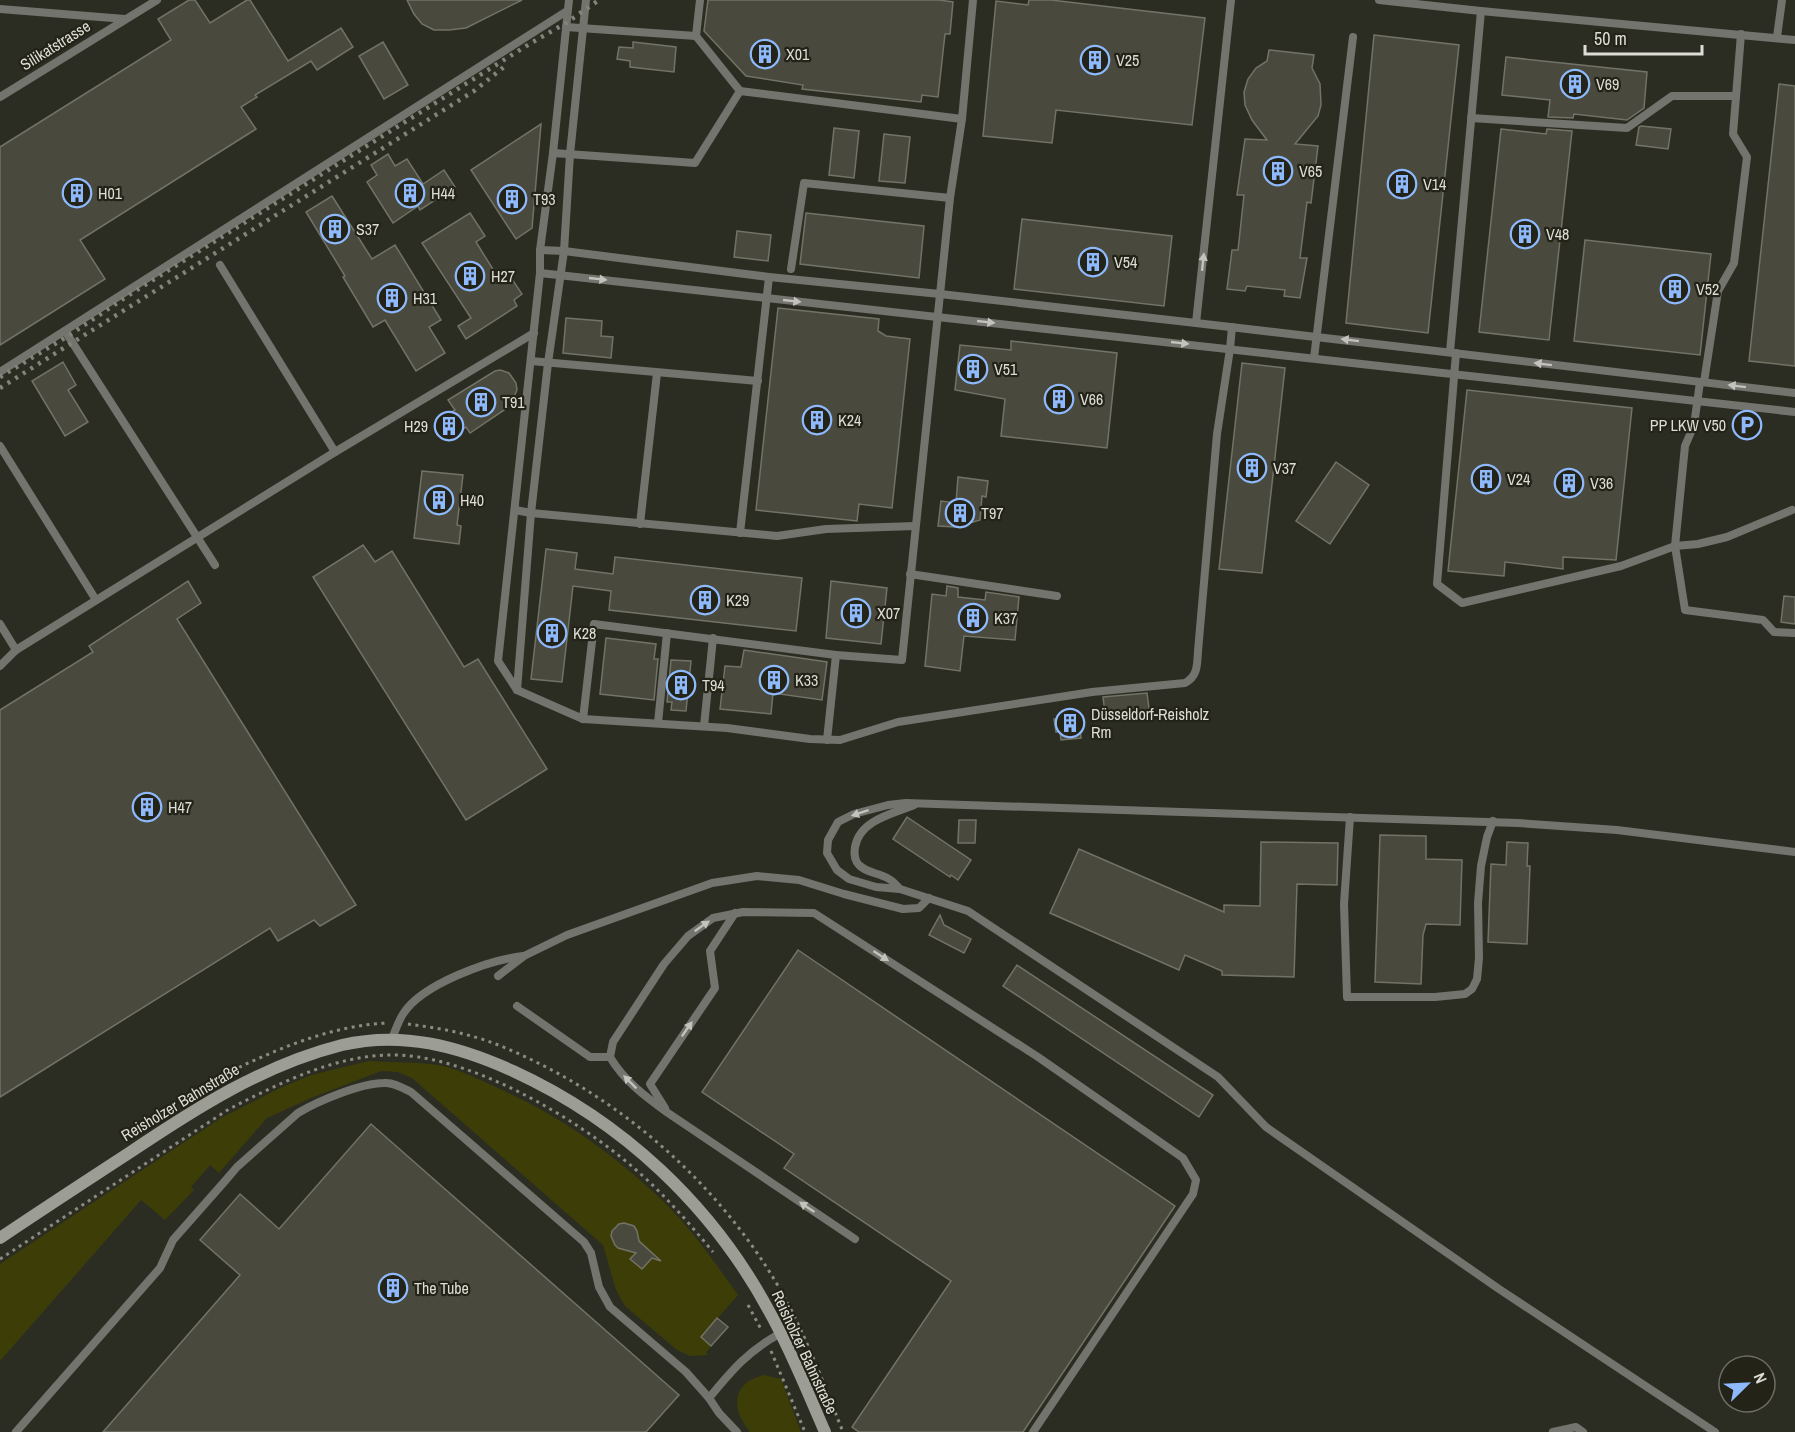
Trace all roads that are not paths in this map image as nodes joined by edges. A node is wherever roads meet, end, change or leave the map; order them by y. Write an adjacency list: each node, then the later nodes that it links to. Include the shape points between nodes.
1 (157, 0): 12 (lane, Silikatstrasse)
2 (568, 0): 10 (lane)
3 (586, 0): 14 (lane)
4 (700, 0): 16 (lane)
5 (973, 0): 24 (lane)
6 (1231, 0): 38 (lane, one-way to 6)
7 (1379, 0): 11 (lane)
8 (1782, 0): 18 (lane)
9 (0, 9): 12 (lane)
10 (567, 11): 13 (lane); 40 (lane)
11 (1481, 11): 15 (lane); 23 (lane)
12 (126, 19): 22 (lane, Silikatstrasse)
13 (566, 27): 14 (lane); 25 (lane)
14 (584, 28): 16 (lane); 26 (lane)
15 (1741, 34): 18 (lane); 21 (lane)
16 (696, 36): 20 (lane)
17 (1353, 37): 42 (lane)
18 (1777, 37): 19 (lane)
19 (1795, 40)
20 (740, 92): 24 (lane); 26 (lane, via 694,163)
21 (1736, 96): 23 (lane, via 1672,96 1627,128); 52 (lane, via 1732,135 1748,157 1734,263 1718,291)
22 (0, 97)
23 (1471, 118): 44 (lane)
24 (962, 119): 27 (lane)
25 (552, 153): 26 (lane); 28 (lane)
26 (570, 154): 29 (lane)
27 (950, 198): 31 (lane, via 804,183); 35 (lane)
28 (540, 250): 29 (lane); 32 (lane)
29 (564, 251): 33 (lane); 34 (lane)
30 (220, 265): 57 (lane)
31 (791, 269)
32 (540, 273): 33 (lane); 41 (lane)
33 (560, 275): 36 (lane, one-way to 36); 47 (lane)
34 (769, 277): 35 (lane); 36 (lane)
35 (940, 294): 37 (lane); 38 (lane)
36 (767, 298): 37 (lane, one-way to 37); 51 (lane)
37 (938, 317): 43 (lane, one-way to 43); 62 (lane)
38 (1196, 323): 39 (lane)
39 (1232, 327): 42 (lane); 43 (lane)
40 (65, 331): 48 (lane); 64 (lane)
41 (534, 333): 46 (lane); 57 (lane)
42 (1317, 336): 44 (lane, one-way to 42); 45 (lane)
43 (1230, 349): 45 (lane); 81 (lane, via 1217,434 1198,651 1192,679 898,722 840,740)
44 (1453, 353): 50 (lane); 52 (lane, one-way to 44)
45 (1314, 358): 50 (lane)
46 (531, 361): 47 (lane); 58 (lane)
47 (548, 363): 49 (lane); 60 (lane)
48 (0, 372)
49 (657, 373): 51 (lane); 61 (lane)
50 (1455, 374): 54 (lane); 65 (lane, via 1437,584 1462,603 1621,566)
51 (758, 381): 63 (lane)
52 (1702, 382): 53 (lane, one-way to 52); 54 (lane)
53 (1795, 393)
54 (1698, 400): 55 (lane); 65 (lane, via 1694,425 1684,446)
55 (1795, 412)
56 (0, 446): 69 (lane)
57 (335, 452): 64 (lane)
58 (515, 510): 60 (lane); 77 (lane, via 498,661)
59 (1792, 510): 65 (lane, via 1727,537)
60 (531, 513): 61 (lane); 77 (lane)
61 (640, 524): 63 (lane)
62 (915, 526): 63 (lane, via 826,529 777,536); 67 (lane)
63 (740, 533)
64 (197, 537): 66 (lane); 69 (lane)
65 (1675, 546): 72 (lane, via 1685,610 1763,620 1774,632)
66 (215, 565)
67 (910, 574): 68 (lane); 75 (lane, via 902,660)
68 (1057, 596)
69 (96, 600): 74 (lane)
70 (0, 624): 74 (lane)
71 (667, 633): 73 (lane); 78 (lane, via 594,624); 79 (lane)
72 (1795, 633)
73 (713, 638): 75 (lane); 80 (lane)
74 (16, 650): 76 (lane)
75 (836, 655): 81 (lane)
76 (0, 666)
77 (517, 690): 78 (lane)
78 (582, 719): 79 (lane)
79 (658, 723): 80 (lane)
80 (704, 726): 81 (lane)
81 (826, 740)
82 (917, 804): 83 (lane); 86 (lane, via 875,821 857,839 856,861 860,867 888,878); 86 (lane, one-way to 86, via 888,805 854,814 838,822 828,840 827,853 837,870 849,879)
83 (1350, 817): 84 (lane); 84 (lane, via 1344,904 1347,997 1435,997 1465,994 1472,989 1478,968 1480,866)
84 (1493, 822): 85 (lane, via 1617,830)
85 (1795, 852)
86 (900, 888): 87 (lane)
87 (929, 898): 89 (lane, via 919,908 903,909 799,880 757,876 712,883 567,935); 105 (lane, via 968,911 1218,1077 1266,1127 1499,1289)
88 (735, 914): 93 (lane, one-way to 88, via 613,1042 629,1016 688,936 713,918); 94 (lane, one-way to 88, via 650,1084 715,988 710,951); 102 (lane, one-way to 102, via 814,913 1038,1057 1184,1158 1196,1180 1193,1194)
89 (524, 956): 90 (lane); 92 (lane, via 503,958 441,983 404,1013)
90 (498, 976)
91 (517, 1006): 93 (lane, via 590,1057)
92 (391, 1040): 95 (main road, Reisholzer Bahnstraße, via 343,1045 254,1077 194,1110); 97 (main road, Reisholzer Bahnstraße, via 452,1047 491,1061 585,1109 612,1129 676,1184 718,1234 750,1277)
93 (610, 1057): 94 (lane, one-way to 93, via 640,1092)
94 (668, 1113): 96 (lane, one-way to 94)
95 (0, 1238)
96 (855, 1239)
97 (781, 1333): 98 (lane, via 757,1346); 101 (main road, Reisholzer Bahnstraße)
98 (710, 1398): 99 (lane); 100 (lane, via 686,1371 610,1307 584,1242 411,1092 384,1082 356,1088 308,1107 237,1167 173,1240 160,1268)
99 (732, 1430)
100 (16, 1432)
101 (825, 1432)
102 (1033, 1432)
103 (1553, 1432): 104 (lane, via 1576,1427)
104 (1583, 1432)
105 (1715, 1432)

